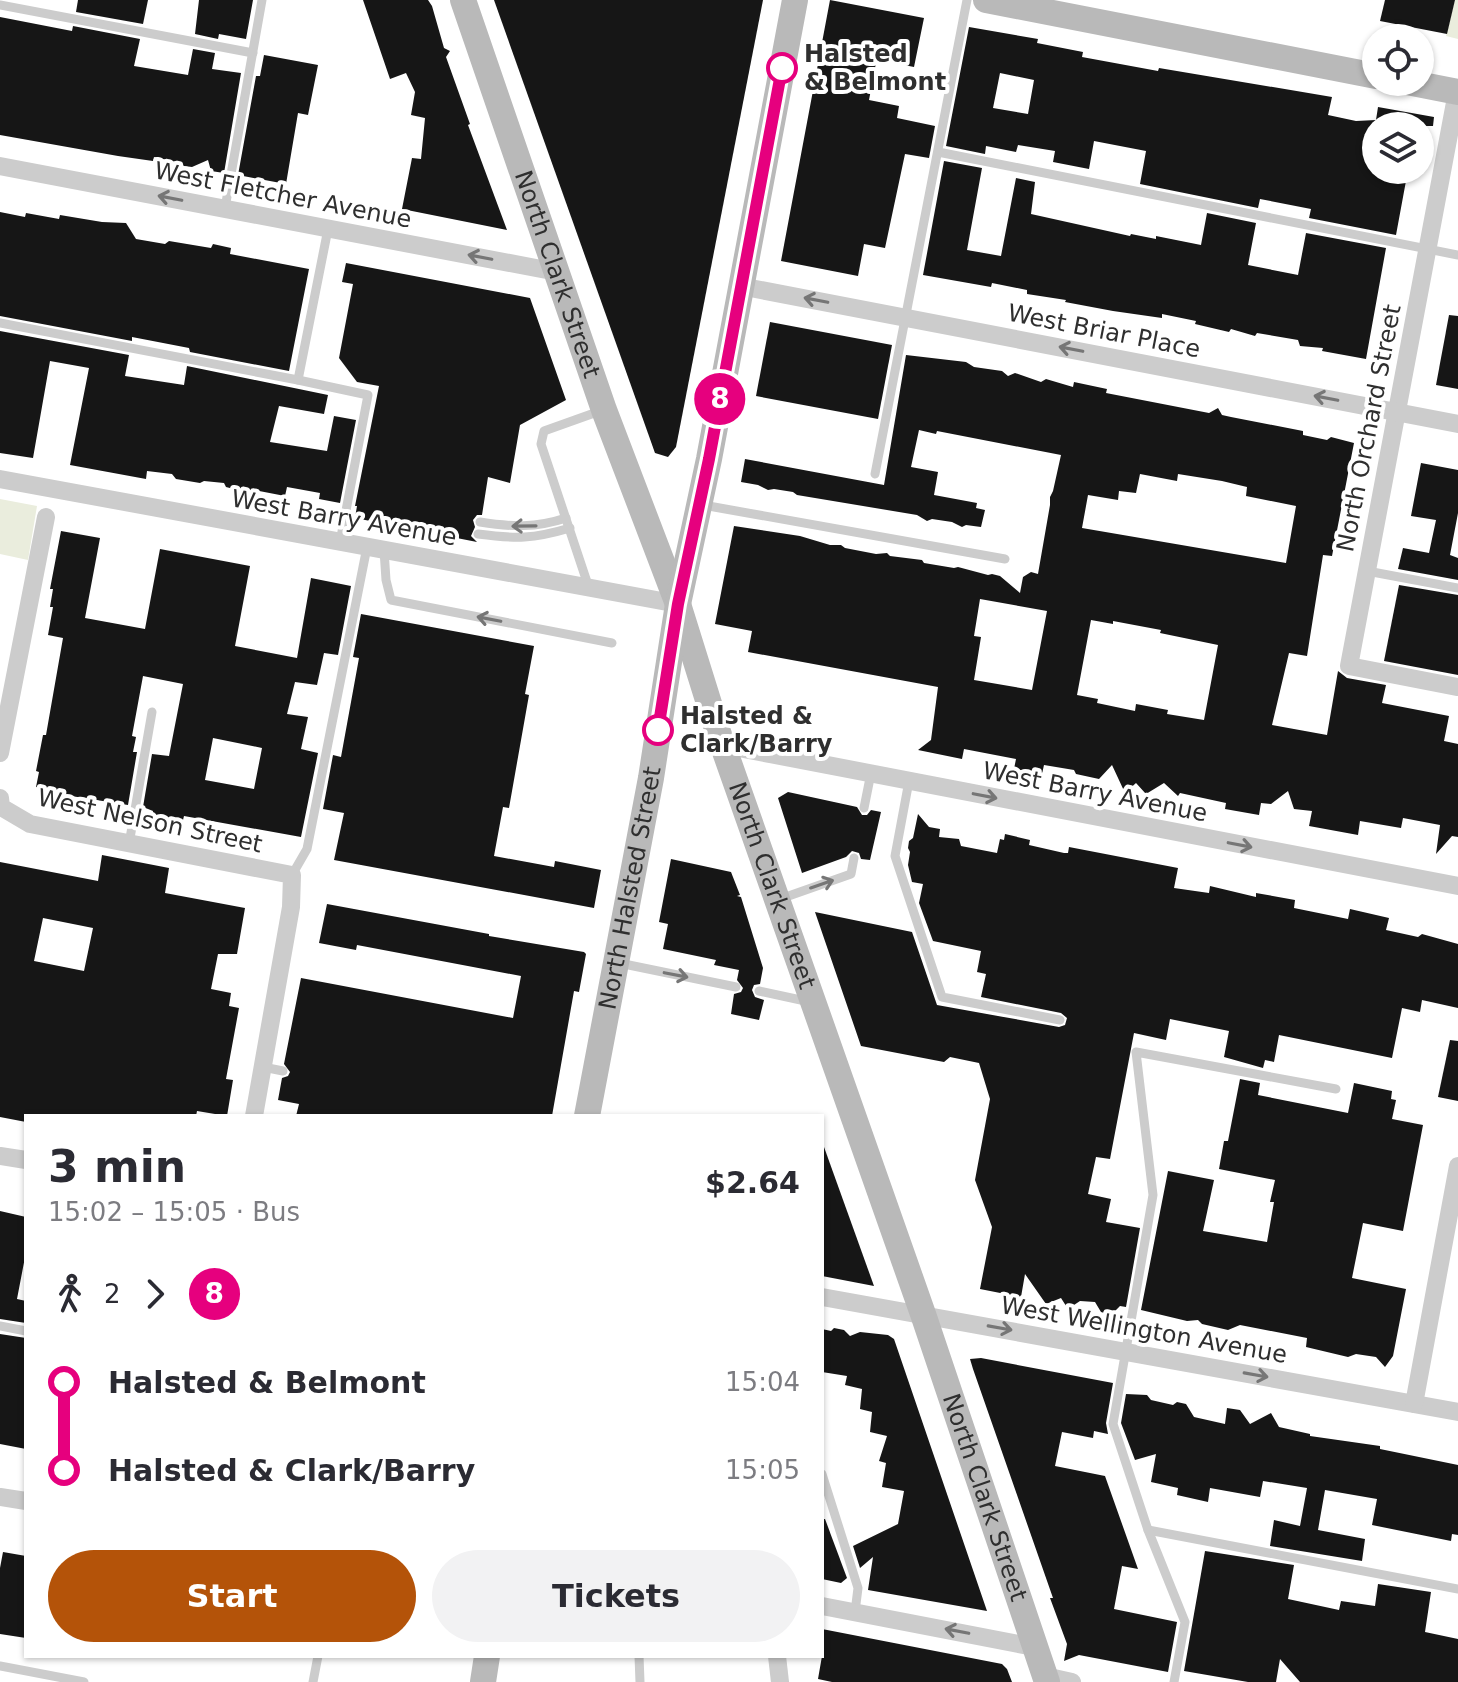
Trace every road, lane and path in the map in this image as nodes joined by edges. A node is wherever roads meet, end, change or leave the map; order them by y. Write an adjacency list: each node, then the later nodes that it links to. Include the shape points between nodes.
1 (262, 0): 8 (lane)
2 (463, 0): 18 (main road, North Clark Street)
3 (795, 0): 19 (main road, North Halsted Street)
4 (967, 0): 12 (lane)
5 (1002, 1): 7 (main road)
6 (0, 5): 8 (lane)
7 (1049, 6): 9 (main road)
8 (253, 53): 14 (lane)
9 (1362, 73)
10 (1434, 87): 11 (main road)
11 (1457, 92): 16 (street, North Orchard Street)
12 (938, 152): 16 (lane); 20 (lane)
13 (0, 166): 14 (street, West Fletcher Avenue, one-way to 13)
14 (225, 208): 15 (street, West Fletcher Avenue)
15 (328, 229): 18 (street, West Fletcher Avenue, one-way to 15); 22 (lane)
16 (1427, 249): 17 (lane); 24 (street, North Orchard Street)
17 (1458, 255)
18 (557, 272): 23 (main road, North Clark Street)
19 (740, 286): 20 (street, West Briar Place, one-way to 19); 28 (main road, North Halsted Street)
20 (906, 318): 24 (street, West Briar Place, one-way to 20); 26 (lane)
21 (0, 323): 22 (lane)
22 (298, 380): 34 (lane, via 368,395)
23 (604, 410): 30 (lane, via 544,431 541,444); 40 (main road, North Clark Street)
24 (1397, 412): 25 (street, West Briar Place); 37 (street, North Orchard Street)
25 (1458, 424)
26 (875, 474)
27 (0, 479): 34 (street, West Barry Avenue)
28 (699, 504): 36 (lane); 40 (main road, North Halsted Street)
29 (46, 517): 45 (street)
30 (566, 518): 31 (lane, one-way to 31, via 521,527); 32 (lane)
31 (480, 522)
32 (570, 528): 33 (lane, via 517,539); 38 (lane)
33 (478, 534)
34 (340, 542): 35 (street, West Barry Avenue)
35 (375, 548): 38 (street, West Barry Avenue); 41 (lane, one-way to 35, via 391,600); 52 (lane, via 307,849)
36 (1005, 559)
37 (1367, 571): 39 (lane); 42 (street, North Orchard Street, via 1349,666)
38 (589, 588): 40 (street, West Barry Avenue)
39 (1458, 588)
40 (678, 604): 44 (main road, North Clark Street); 55 (main road, North Halsted Street)
41 (612, 643)
42 (1457, 687)
43 (152, 712): 50 (lane)
44 (723, 745): 46 (street, West Barry Avenue); 54 (main road, North Clark Street)
45 (0, 753)
46 (871, 773): 47 (street, West Barry Avenue); 49 (lane)
47 (909, 781): 53 (street, West Barry Avenue, one-way to 53); 59 (lane, via 895,856 942,997)
48 (1, 802): 50 (street, West Nelson Street, via 30,824)
49 (864, 808)
50 (129, 844): 52 (street, West Nelson Street)
51 (854, 858): 54 (lane, one-way to 51, via 851,874)
52 (292, 875): 60 (street)
53 (1458, 886)
54 (777, 900): 58 (main road, North Clark Street)
55 (616, 963): 56 (lane, one-way to 56); 64 (main road, North Halsted Street)
56 (736, 987)
57 (759, 991): 58 (lane)
58 (812, 1002): 69 (main road, North Clark Street)
59 (1060, 1020)
60 (263, 1067): 61 (lane); 63 (street)
61 (283, 1071)
62 (1336, 1089): 72 (lane, via 1136,1052 1153,1195)
63 (254, 1114)
64 (587, 1114)
65 (0, 1156): 66 (street)
66 (24, 1160)
67 (1458, 1166): 73 (street)
68 (824, 1297): 69 (street, West Wellington Avenue)
69 (923, 1314): 72 (street, West Wellington Avenue, one-way to 72); 82 (main road, North Clark Street)
70 (0, 1326): 71 (lane)
71 (24, 1331)
72 (1126, 1351): 73 (street, West Wellington Avenue, one-way to 73); 78 (lane, via 1113,1424)
73 (1414, 1404): 74 (street, West Wellington Avenue)
74 (1458, 1412)
75 (824, 1480): 81 (lane, via 858,1588)
76 (0, 1497): 77 (street)
77 (24, 1501)
78 (1148, 1530): 79 (lane); 95 (lane, via 1185,1622)
79 (1458, 1589)
80 (824, 1606): 81 (street)
81 (855, 1612): 82 (street, one-way to 81)
82 (1034, 1647): 88 (main road, North Clark Street)
83 (318, 1658): 90 (lane)
84 (487, 1658): 91 (main road)
85 (639, 1658): 92 (lane)
86 (777, 1658): 93 (street)
87 (0, 1666): 89 (lane)
88 (1046, 1679): 94 (street)
89 (84, 1682)
90 (313, 1682)
91 (483, 1682)
92 (640, 1682)
93 (780, 1682)
94 (1072, 1682)
95 (1174, 1682)

